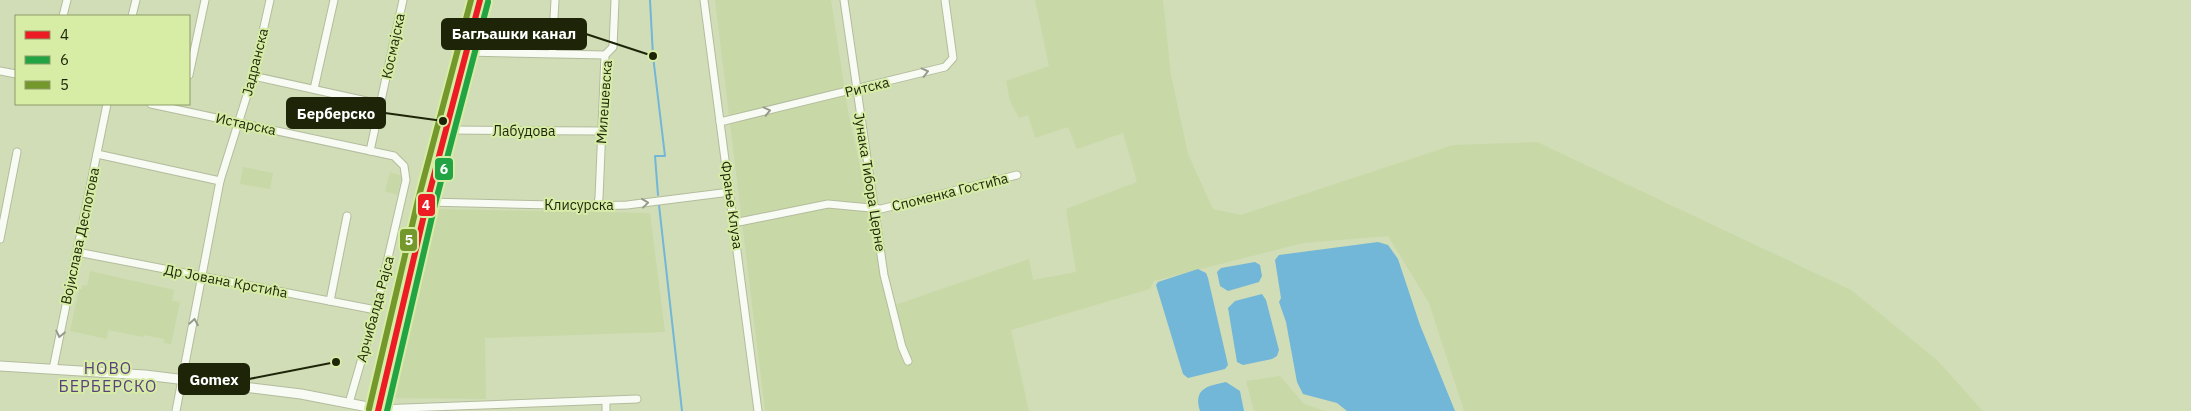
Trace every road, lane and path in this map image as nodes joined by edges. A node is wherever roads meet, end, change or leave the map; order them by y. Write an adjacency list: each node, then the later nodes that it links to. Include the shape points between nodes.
1 (67, 0): 13 (street)
2 (136, 0): 14 (street)
3 (205, 0): 18 (street)
4 (270, 0): 21 (street, Јадранска)
5 (334, 0): 22 (street)
6 (403, 0): 24 (street, Космајска)
7 (480, 0): 15 (street)
8 (555, 0): 16 (street)
9 (615, 0): 17 (street, Милешевска, via 613,47)
10 (704, 0): 28 (street, Фрање Клуза)
11 (844, 0): 23 (street, Јунака Тибора Церне)
12 (945, 0): 23 (street, Ритска, one-way to 12, via 950,64 953,58)
13 (63, 15)
14 (132, 15)
15 (466, 52): 16 (street); 30 (street)
16 (552, 53): 17 (street)
17 (605, 55): 31 (street, Милешевска)
18 (190, 70)
19 (0, 71): 20 (street)
20 (15, 74)
21 (253, 76): 22 (street); 29 (street, Јадранска)
22 (314, 89): 24 (street)
23 (856, 90): 28 (street, Ритска, one-way to 23); 40 (street, Јунака Тибора Церне)
24 (380, 104): 32 (street, Космајска)
25 (107, 105): 34 (street, Војислава Деспотова)
26 (161, 105): 27 (street, Истарска)
27 (182, 107): 29 (street, Истарска)
28 (720, 122): 37 (street, Фрање Клуза)
29 (239, 123): 32 (street, Истарска); 36 (street, Јадранска)
30 (446, 130): 31 (street, Лабудова); 38 (street)
31 (602, 131): 39 (street, Милешевска)
32 (370, 151): 47 (street, Арчибалда Рајса, via 398,158 406,175)
33 (17, 152): 43 (street)
34 (97, 154): 36 (street); 44 (street, Војислава Деспотова)
35 (1017, 175): 40 (street, Споменка Гостића)
36 (220, 181): 45 (street, Јадранска)
37 (730, 192): 39 (street, Клисурска, one-way to 37); 42 (street, Фрање Клуза)
38 (427, 202): 39 (street, Клисурска); 56 (street)
39 (597, 206)
40 (873, 209): 42 (street, Споменка Гостића, via 828,204); 48 (street, Јунака Тибора Церне, via 890,301)
41 (347, 216): 46 (street)
42 (734, 222): 60 (street, Фрање Клуза)
43 (0, 239)
44 (77, 252): 45 (street, Др Јована Крстића); 50 (street, Војислава Деспотова, one-way to 50)
45 (202, 276): 46 (street, Др Јована Крстића); 51 (street, Јадранска, one-way to 45)
46 (330, 301): 47 (street, Др Јована Крстића)
47 (376, 310): 54 (street, Арчибалда Рајса)
48 (908, 361)
49 (0, 366): 50 (street)
50 (53, 369): 51 (street)
51 (183, 380): 54 (street); 58 (street, Јадранска)
52 (637, 399): 53 (street)
53 (606, 400): 55 (street); 59 (street)
54 (349, 403): 56 (street)
55 (521, 408): 57 (street)
56 (378, 410): 57 (street)
57 (443, 410)
58 (176, 411)
59 (606, 411)
60 (758, 411)

